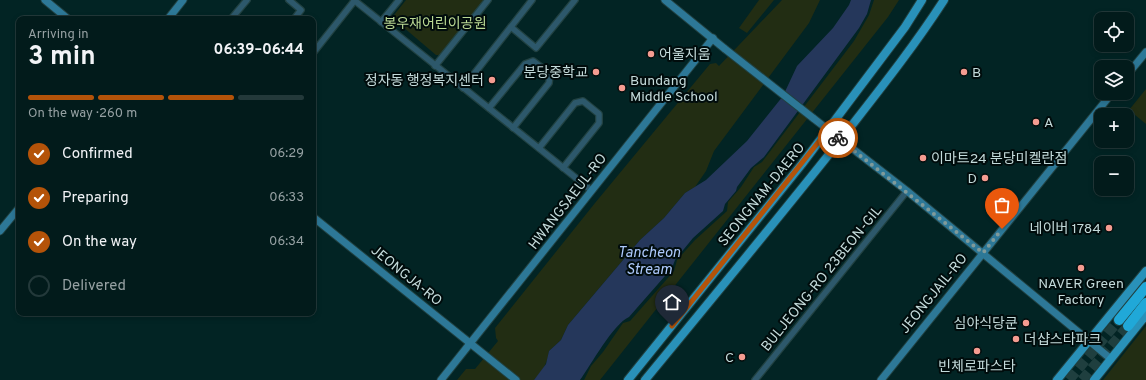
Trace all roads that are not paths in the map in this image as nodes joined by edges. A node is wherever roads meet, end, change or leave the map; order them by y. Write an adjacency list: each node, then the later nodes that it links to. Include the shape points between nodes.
1 (45, 0): 13 (main road)
2 (183, 0): 14 (main road)
3 (247, 0): 15 (street)
4 (289, 0): 16 (street, via 301,10)
5 (355, 0): 17 (street); 20 (street)
6 (399, 0): 17 (street)
7 (488, 0): 22 (street)
8 (575, 0): 18 (street, via 536,48)
9 (665, 0): 19 (main road)
10 (922, 0): 28 (main road, SEONGNAM-DAERO, via 905,27)
11 (944, 0): 29 (main road, SEONGNAM-DAERO, via 924,31)
12 (530, 1): 18 (street)
13 (64, 16)
14 (170, 16)
15 (234, 16)
16 (296, 16)
17 (381, 22): 22 (street)
18 (511, 27): 24 (street)
19 (713, 38): 28 (main road, bridge); 32 (main road, HWANGSAEUL-RO)
20 (316, 49)
21 (1146, 52): 23 (main road)
22 (435, 66): 24 (street)
23 (1134, 67)
24 (463, 88): 26 (street)
25 (1106, 100): 37 (main road, JEONGJAIL-RO)
26 (489, 108): 27 (street); 27 (street, via 525,64 533,61 550,74 549,83)
27 (513, 128): 30 (street)
28 (828, 130): 29 (main road); 47 (main road, SEONGNAM-DAERO)
29 (840, 140): 33 (main road); 48 (main road, SEONGNAM-DAERO)
30 (539, 148): 31 (street); 31 (street, via 575,103 583,101 599,114 599,123)
31 (563, 168): 32 (street)
32 (591, 190): 43 (main road, HWANGSAEUL-RO)
33 (907, 191): 37 (main road); 49 (street, BULJEONG-RO 23BEON-GIL)
34 (16, 212): 36 (main road)
35 (316, 219): 43 (main road, JEONGJA-RO)
36 (0, 231)
37 (983, 253): 42 (main road); 50 (main road, JEONGJAIL-RO)
38 (1146, 272): 42 (main road)
39 (1146, 286): 40 (highway, via 1123,323)
40 (1146, 303)
41 (1146, 315): 44 (main road)
42 (1090, 342): 44 (main road); 51 (main road)
43 (471, 344): 45 (main road, HWANGSAEUL-RO); 46 (main road, JEONGJA-RO)
44 (1111, 359): 52 (main road)
45 (441, 380)
46 (516, 380)
47 (628, 380)
48 (645, 380)
49 (755, 380)
50 (881, 380)
51 (1057, 380)
52 (1094, 380)

